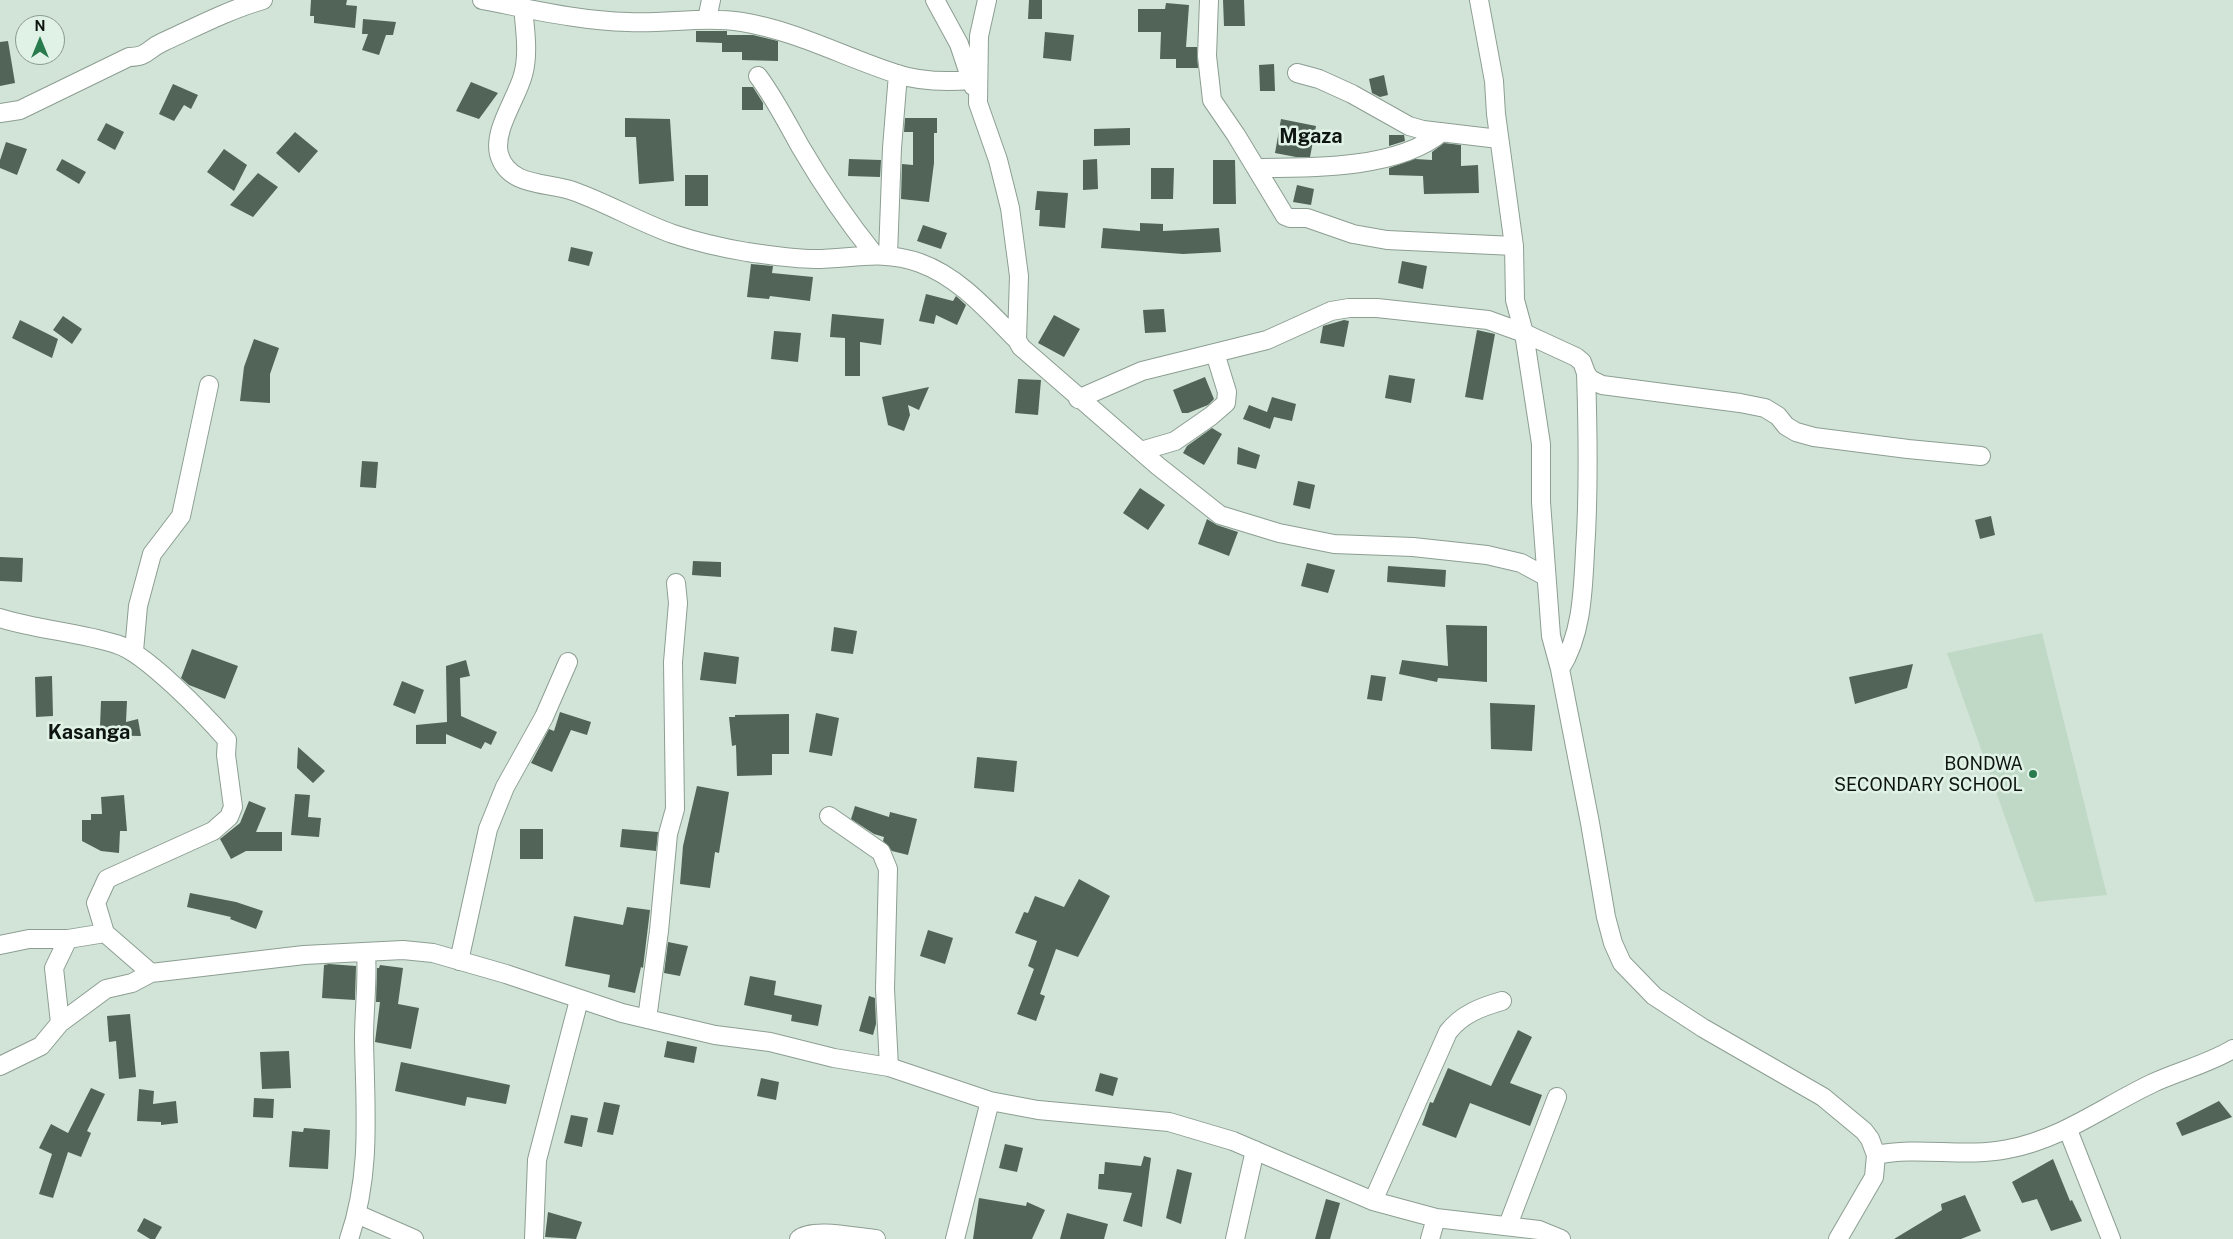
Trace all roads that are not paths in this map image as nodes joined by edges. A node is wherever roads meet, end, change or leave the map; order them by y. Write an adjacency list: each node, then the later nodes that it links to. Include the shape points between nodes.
1 (263, 0): 15 (street, via 157,45 142,57 129,57 20,110)
2 (482, 0): 8 (street)
3 (711, 0): 9 (street)
4 (935, 0): 13 (street, via 959,44)
5 (987, 0): 14 (street, via 978,36)
6 (1210, 0): 18 (street, via 1207,56 1212,100)
7 (1479, 0): 17 (street, via 1494,81)
8 (523, 7): 9 (street, via 626,22); 20 (street, via 524,74 499,141 499,153 504,164 515,176 538,185 582,194 674,234 736,250 808,259)
9 (707, 19): 11 (street, via 783,31)
10 (1297, 73): 16 (street, via 1352,94 1409,126)
11 (898, 74): 13 (street, via 928,80); 20 (street)
12 (758, 76): 20 (street, via 778,102 800,146 843,214)
13 (972, 80): 14 (street)
14 (978, 103): 22 (street, via 998,160 1010,208 1019,276)
15 (0, 113)
16 (1442, 132): 17 (street); 18 (street, via 1419,147 1363,162 1311,168)
17 (1499, 140): 19 (street)
18 (1257, 168): 19 (street, via 1288,218 1307,218 1353,234 1387,240)
19 (1514, 246): 21 (street, via 1515,300)
20 (881, 254): 22 (street, via 921,263 949,278 976,299)
21 (1524, 333): 23 (street, via 1488,320 1350,308 1331,311 1267,340); 24 (street, via 1576,357); 29 (street, via 1541,444)
22 (1017, 340): 26 (street)
23 (1215, 353): 26 (street, via 1142,371); 27 (street, via 1227,392 1226,403 1175,441)
24 (1586, 373): 28 (street, via 1602,385 1765,408 1796,432 1814,437); 34 (street, via 1588,510 1583,594 1574,641)
25 (209, 385): 32 (street, via 181,516 152,554 138,606)
26 (1078, 399): 27 (street)
27 (1141, 451): 29 (street, via 1220,515 1279,533 1334,544 1413,547 1487,555 1521,563)
28 (1981, 456)
29 (1545, 576): 34 (street, via 1551,636)
30 (676, 583): 44 (street, via 678,603 673,662 675,809 668,834 660,931)
31 (0, 618): 32 (street)
32 (134, 651): 36 (street, via 228,740 226,755 233,807 229,817 213,831 107,879 96,903)
33 (568, 662): 40 (street, via 544,717 505,787 488,830)
34 (1560, 668): 53 (street, via 1606,917 1622,963 1654,996 1823,1098 1864,1131)
35 (829, 816): 48 (street, via 881,852 888,869 885,989)
36 (105, 933): 37 (street); 41 (street)
37 (68, 939): 38 (street, via 30,939); 45 (street, via 54,968)
38 (0, 945)
39 (366, 952): 40 (street, via 421,951); 41 (street, via 294,956); 55 (street, via 367,1132)
40 (459, 961): 42 (street)
41 (151, 973): 45 (street, via 132,983 106,989)
42 (580, 1000): 44 (street); 60 (street, via 537,1160)
43 (1502, 1001): 54 (street, via 1465,1015 1448,1032)
44 (647, 1019): 48 (street)
45 (60, 1022): 47 (street, via 41,1046)
46 (2233, 1049): 51 (street, via 2153,1083)
47 (0, 1066)
48 (889, 1067): 50 (street)
49 (1557, 1098): 57 (street)
50 (990, 1101): 52 (street, via 1038,1110 1169,1122); 63 (street)
51 (2068, 1130): 53 (street, via 2026,1145 1995,1151 1917,1151); 68 (street)
52 (1255, 1150): 54 (street); 64 (street)
53 (1876, 1155): 67 (street, via 1874,1177)
54 (1372, 1202): 56 (street)
55 (357, 1214): 58 (street); 59 (street)
56 (1436, 1218): 57 (street); 65 (street)
57 (1508, 1225): 66 (street, via 1539,1230)
58 (348, 1239)
59 (414, 1239)
60 (534, 1239)
61 (799, 1239): 62 (street, via 807,1235 828,1234)
62 (876, 1239)
63 (955, 1239)
64 (1235, 1239)
65 (1430, 1239)
66 (1561, 1239)
67 (1838, 1239)
68 (2111, 1239)

